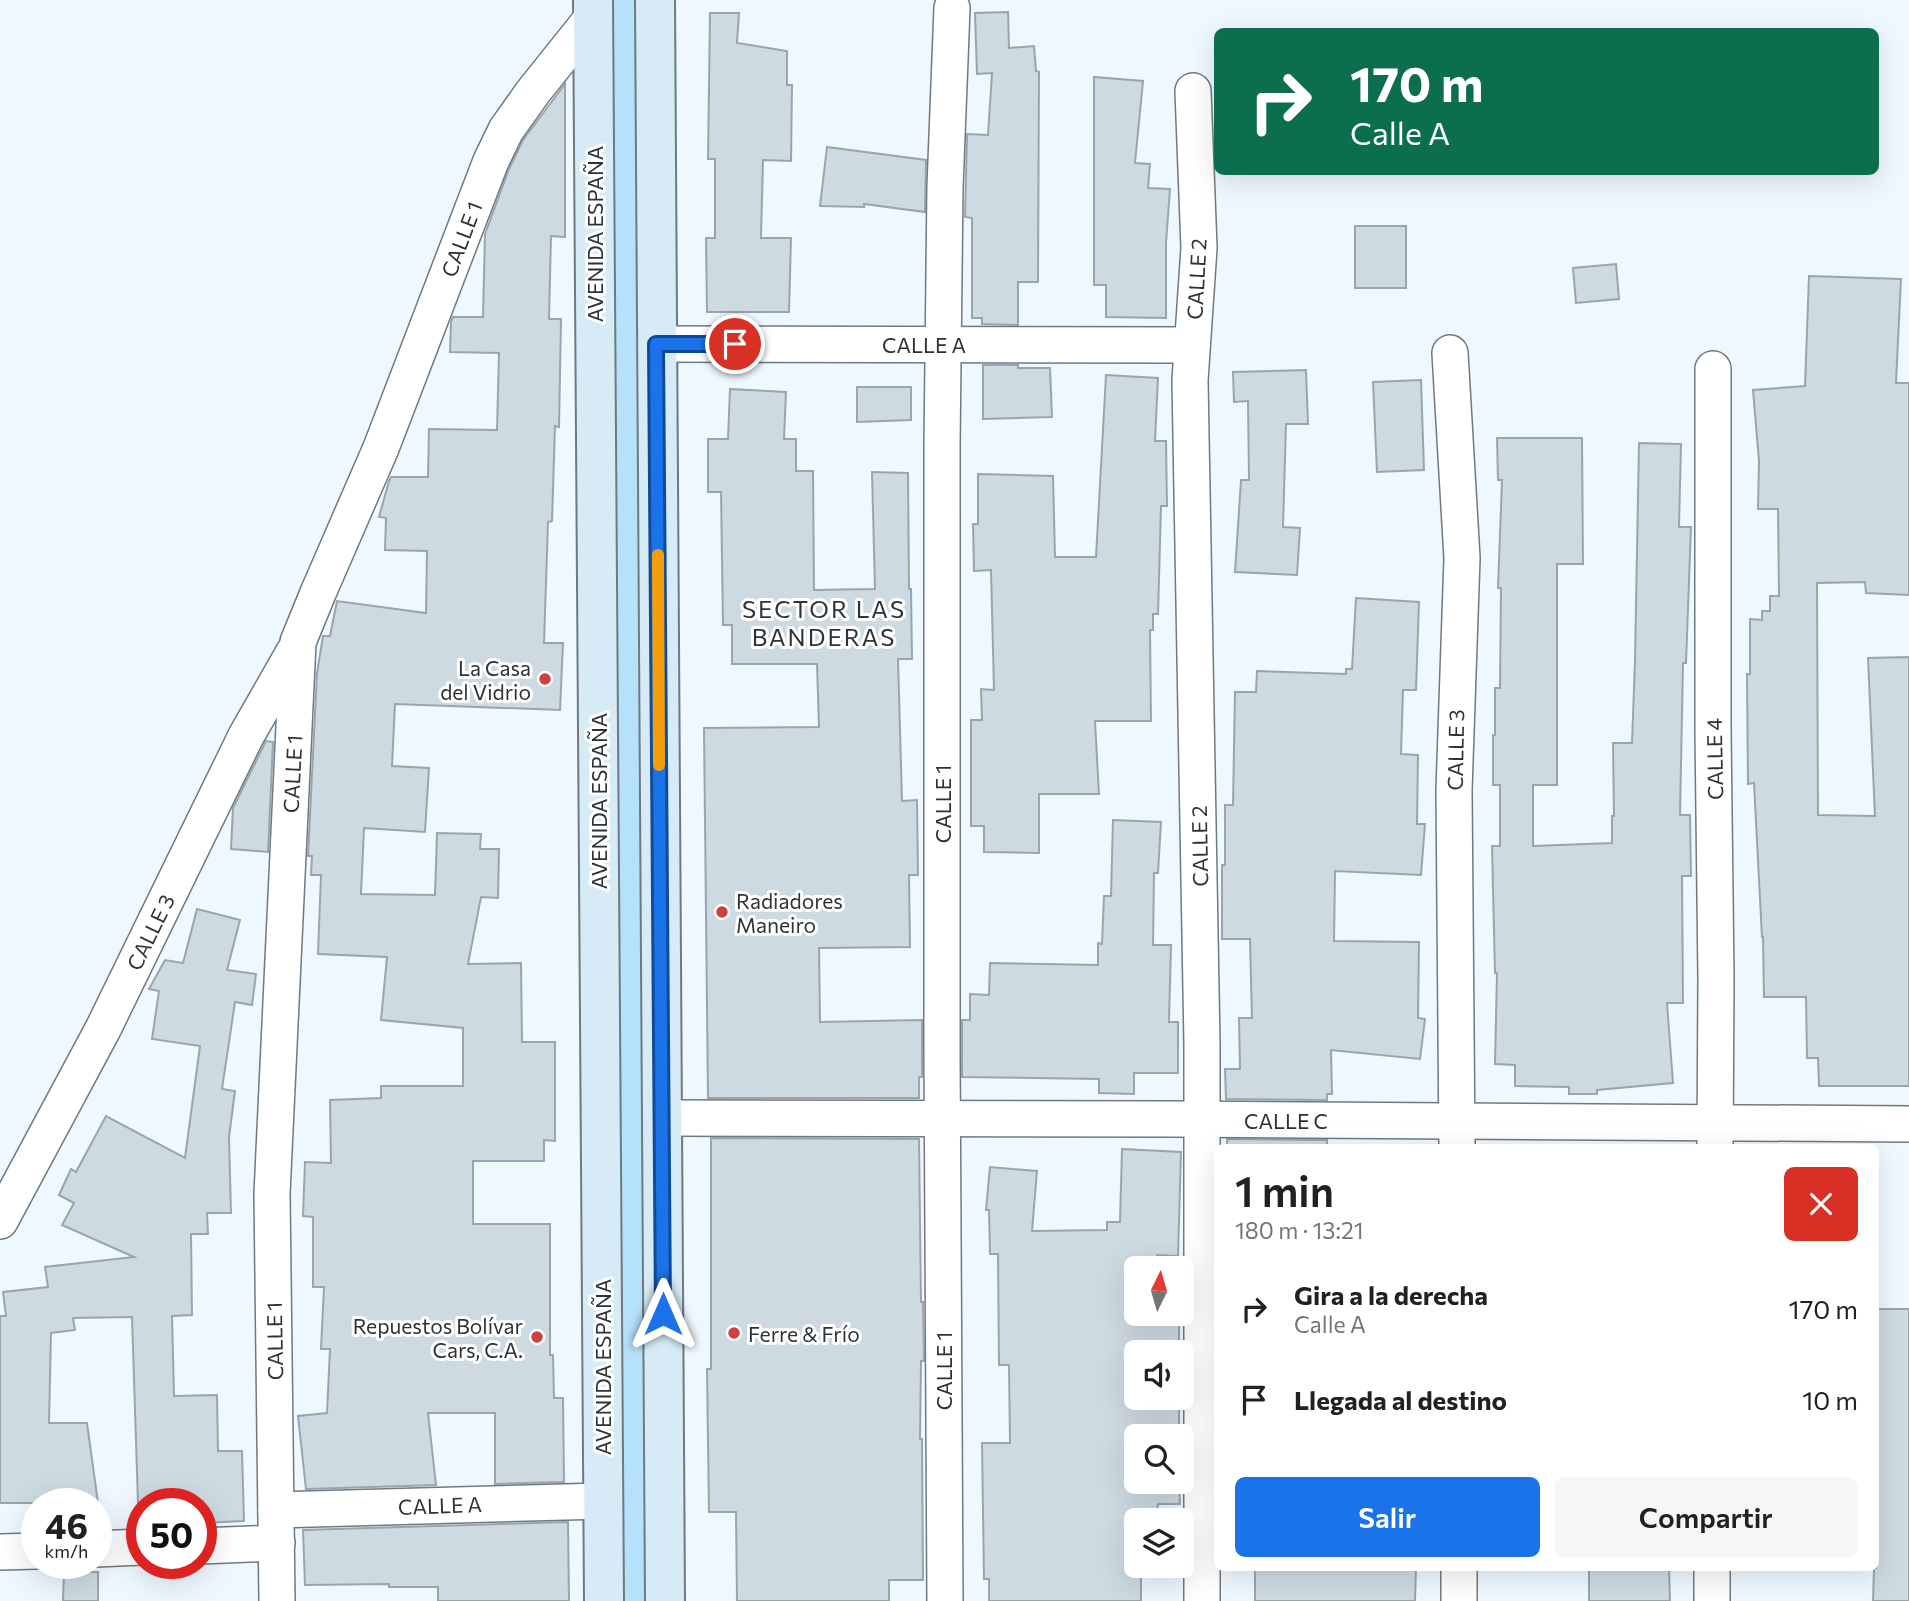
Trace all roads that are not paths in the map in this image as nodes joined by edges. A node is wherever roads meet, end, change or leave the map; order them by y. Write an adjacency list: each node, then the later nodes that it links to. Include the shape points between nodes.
1 (655, 0): 5 (main road)
2 (952, 8): 6 (street, CALLE 1)
3 (593, 9): 10 (street, CALLE 1, via 506,130 491,162 380,448); 18 (main road, AVENIDA ESPAÑA)
4 (1193, 92): 7 (street, CALLE 2, via 1199,248)
5 (656, 344): 6 (street, CALLE A); 11 (main road)
6 (943, 344): 7 (street, CALLE A); 12 (street, CALLE 1)
7 (1192, 345): 13 (street, CALLE 2)
8 (1450, 352): 15 (street, CALLE 3, via 1462,558 1454,790)
9 (1713, 369): 16 (street, CALLE 4)
10 (298, 642): 17 (street, CALLE 3, via 246,736 103,1029); 19 (street, CALLE 1, via 272,1194)
11 (662, 1118): 12 (street, CALLE C); 27 (main road)
12 (942, 1118): 13 (street, CALLE C); 28 (street, CALLE 1)
13 (1202, 1119): 15 (street, CALLE C); 29 (street, CALLE 2)
14 (1909, 1124): 16 (street, CALLE C)
15 (1457, 1135): 16 (street, CALLE C)
16 (1716, 1135)
17 (0, 1221)
18 (603, 1501): 19 (street, CALLE A); 26 (main road, AVENIDA ESPAÑA)
19 (277, 1527): 20 (street, CALLE A); 25 (street, CALLE 1)
20 (217, 1542)
21 (21, 1551): 22 (street)
22 (0, 1552)
23 (1459, 1571): 30 (street)
24 (1712, 1571): 31 (street)
25 (277, 1601)
26 (604, 1601)
27 (665, 1601)
28 (945, 1601)
29 (1202, 1601)
30 (1459, 1601)
31 (1712, 1601)

